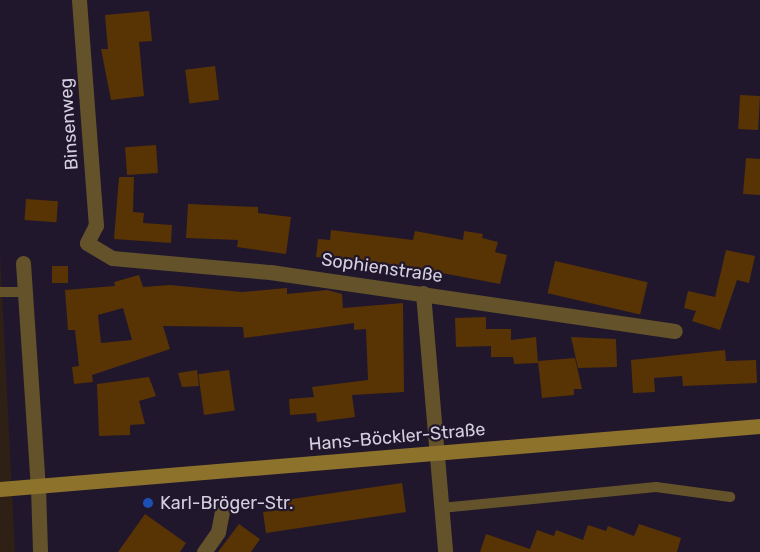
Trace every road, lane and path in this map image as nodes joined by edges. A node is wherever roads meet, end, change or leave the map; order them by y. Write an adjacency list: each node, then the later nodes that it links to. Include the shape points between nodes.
1 (79, 0): 2 (street, Binsenweg, via 96,225)
2 (87, 243): 6 (street, Sophienstraße, via 112,258 270,272)
3 (23, 263): 5 (street)
4 (0, 292): 5 (lane)
5 (25, 292): 10 (street)
6 (423, 293): 7 (street, Sophienstraße); 9 (street)
7 (675, 331)
8 (760, 426): 9 (main road, Hans-Böckler-Straße)
9 (437, 454): 10 (main road, Hans-Böckler-Straße); 14 (street)
10 (38, 487): 11 (main road, Hans-Böckler-Straße); 15 (street)
11 (0, 489)
12 (730, 497): 14 (lane, via 656,487)
13 (224, 507): 16 (street, via 218,532)
14 (441, 508): 17 (street)
15 (40, 552)
16 (204, 552)
17 (445, 552)

